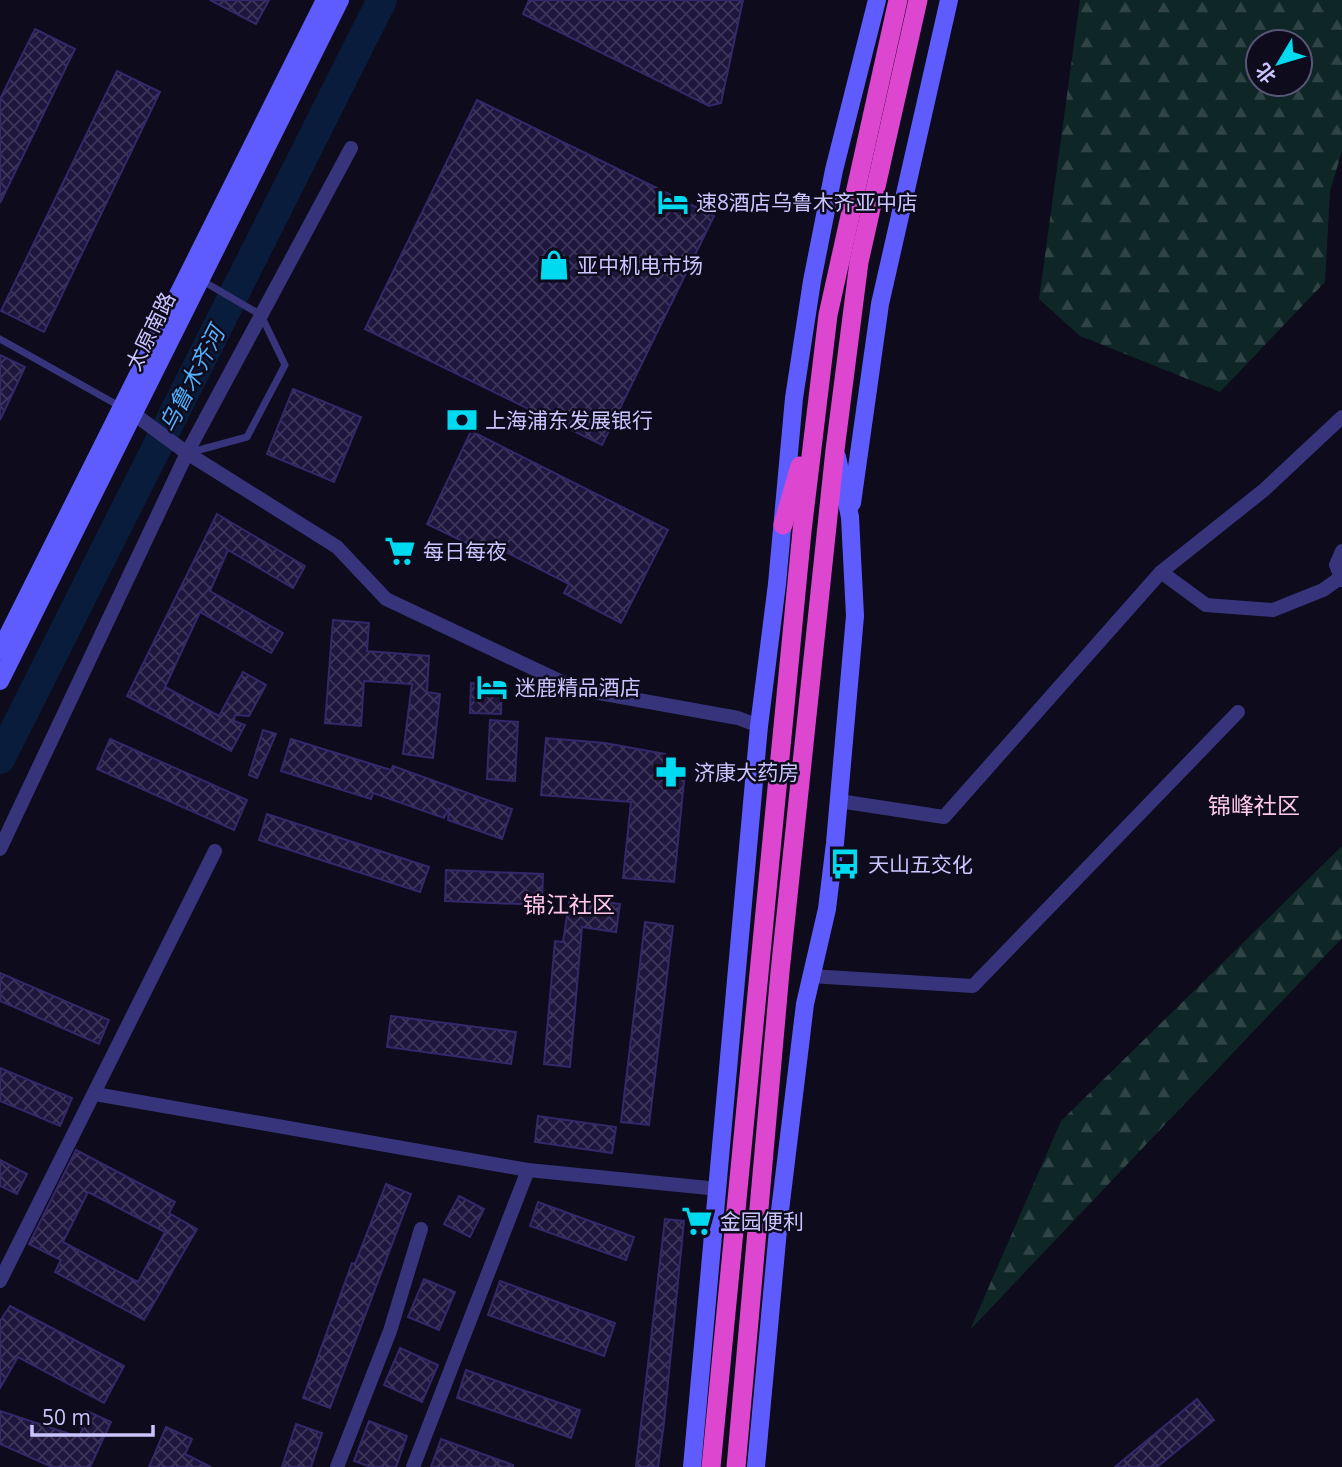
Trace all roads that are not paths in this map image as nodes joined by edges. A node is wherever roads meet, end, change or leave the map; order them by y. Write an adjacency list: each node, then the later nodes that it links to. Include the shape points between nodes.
1 (325, 0): 11 (main road)
2 (340, 0): 8 (main road, 太原南路)
3 (877, 0): 17 (main road, via 834,170 812,281 794,398)
4 (898, 0): 12 (highway, via 828,315)
5 (918, 0): 15 (highway, via 859,262)
6 (949, 0): 16 (main road, via 880,304)
7 (351, 148): 9 (street)
8 (200, 280): 9 (lane); 11 (main road, 太原南路)
9 (261, 315): 14 (street); 14 (lane, via 285,365 247,437)
10 (0, 340): 11 (lane)
11 (127, 411): 14 (street); 21 (main road); 22 (main road, 太原南路)
12 (816, 414): 17 (highway); 37 (highway)
13 (1342, 417): 19 (street, via 1264,490)
14 (184, 450): 24 (street, via 337,547 386,599 577,689); 26 (street)
15 (835, 450): 16 (main road); 38 (highway, via 780,972)
16 (850, 517): 25 (main road, via 855,616)
17 (783, 525): 24 (main road)
18 (1342, 551): 20 (street, via 1336,565)
19 (1161, 572): 20 (street, via 1206,605 1273,610); 25 (street, via 944,817)
20 (1341, 579)
21 (0, 651)
22 (0, 681)
23 (1238, 712): 28 (street, via 972,986)
24 (760, 726): 31 (main road)
25 (839, 801): 28 (main road, via 827,909)
26 (0, 849)
27 (215, 851): 29 (street)
28 (810, 976): 39 (main road, via 779,1219)
29 (95, 1094): 30 (street); 33 (street)
30 (528, 1170): 31 (street); 35 (street)
31 (719, 1189): 36 (main road)
32 (421, 1228): 34 (street, via 390,1331)
33 (0, 1281)
34 (337, 1467)
35 (413, 1467)
36 (692, 1467)
37 (712, 1467)
38 (736, 1467)
39 (756, 1467)

